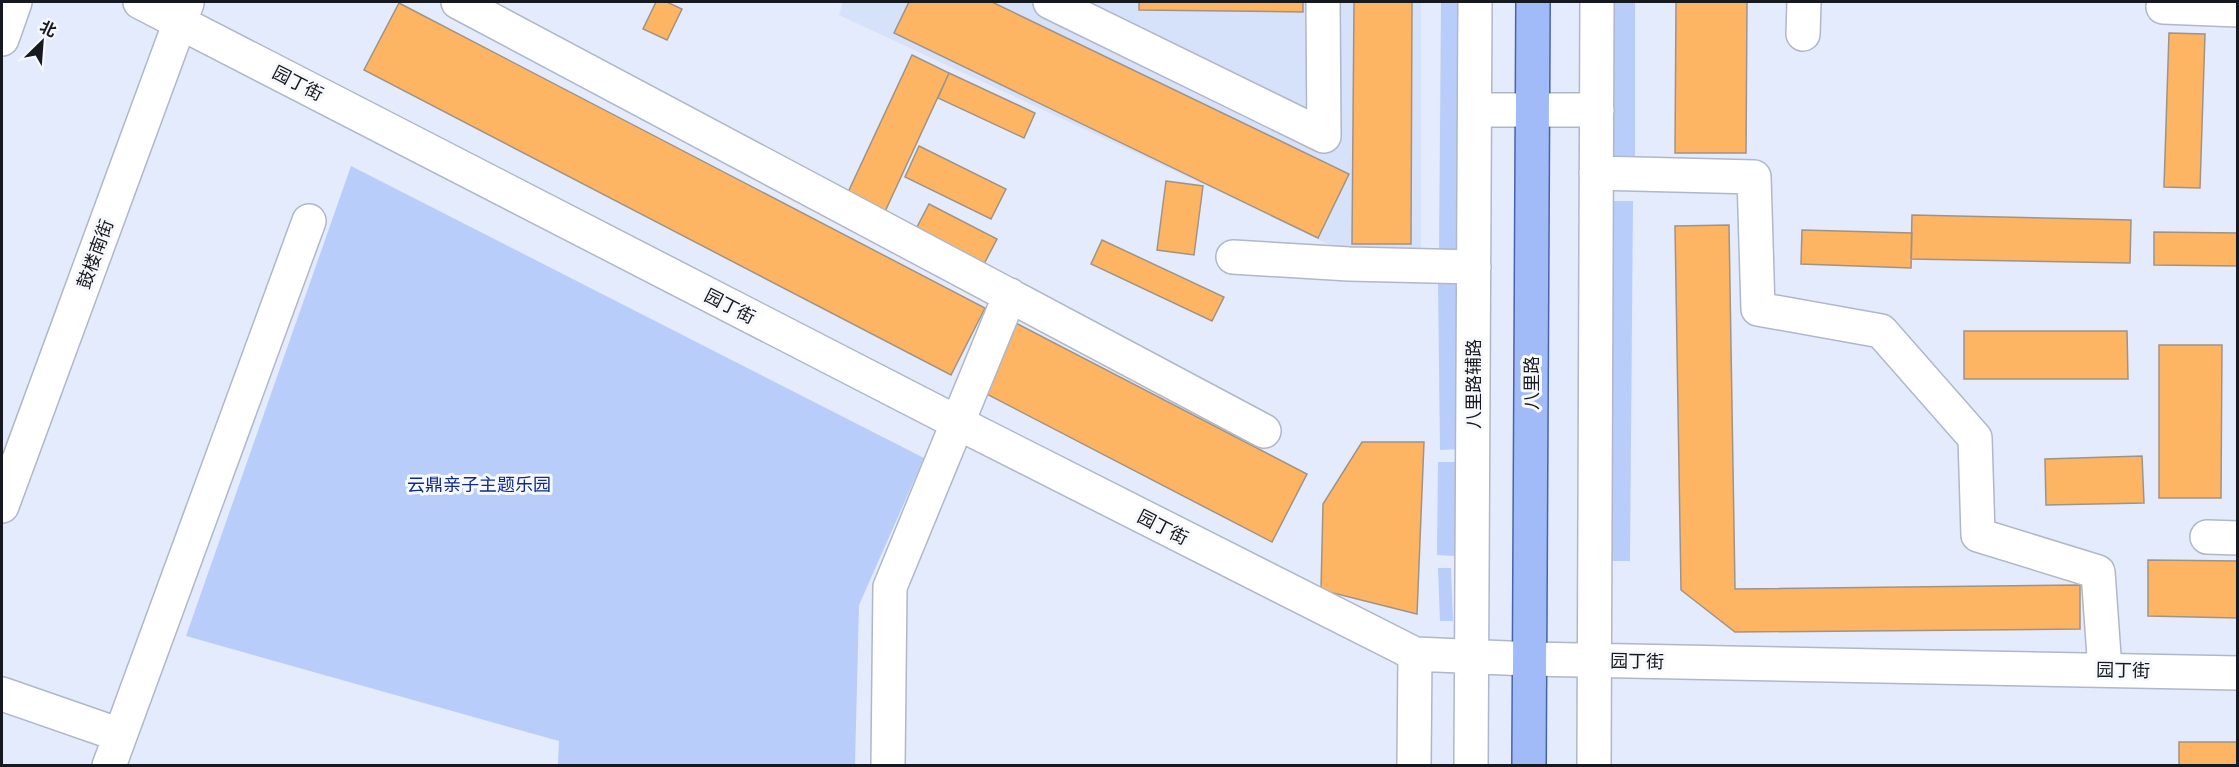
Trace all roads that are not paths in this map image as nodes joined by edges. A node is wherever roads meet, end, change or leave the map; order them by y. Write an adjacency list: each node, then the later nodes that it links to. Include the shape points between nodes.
1 (15, 2): 15 (street)
2 (140, 2): 13 (street, 园丁街)
3 (458, 2): 23 (street)
4 (1050, 2): 12 (street)
5 (1323, 2): 12 (street, via 1324,136)
6 (1475, 2): 16 (street, 八里路辅路)
7 (1533, 2): 17 (main road, 八里路)
8 (1597, 2): 18 (street)
9 (1804, 2): 14 (street)
10 (2163, 7): 11 (street)
11 (2238, 10)
12 (1092, 11)
13 (184, 12): 24 (street, 园丁街); 26 (street, 鼓楼南街)
14 (1803, 34)
15 (2, 39)
16 (1474, 110): 17 (street); 22 (street, 八里路辅路)
17 (1532, 110): 18 (street); 29 (main road, 八里路)
18 (1597, 110): 19 (street)
19 (1596, 173): 30 (street); 31 (street, via 1754,177 1758,309 1881,331 1975,438 1978,535 2098,572)
20 (309, 221): 34 (street)
21 (1233, 257): 22 (street)
22 (1474, 267): 28 (street, 八里路辅路)
23 (1010, 295): 24 (street); 25 (street)
24 (958, 423): 27 (street, 园丁街); 36 (street, via 890,587)
25 (1264, 431)
26 (2, 506)
27 (1415, 654): 28 (street, 园丁街); 37 (street)
28 (1472, 657): 29 (street, 园丁街); 38 (street, 八里路辅路)
29 (1530, 659): 30 (street, 园丁街); 39 (main road, 八里路)
30 (1594, 660): 31 (street, 园丁街); 40 (street)
31 (2106, 670): 32 (street, 园丁街)
32 (2238, 673)
33 (2, 694): 34 (street)
34 (120, 735): 35 (street)
35 (109, 765)
36 (888, 765)
37 (1414, 765)
38 (1471, 765)
39 (1529, 765)
40 (1594, 765)

